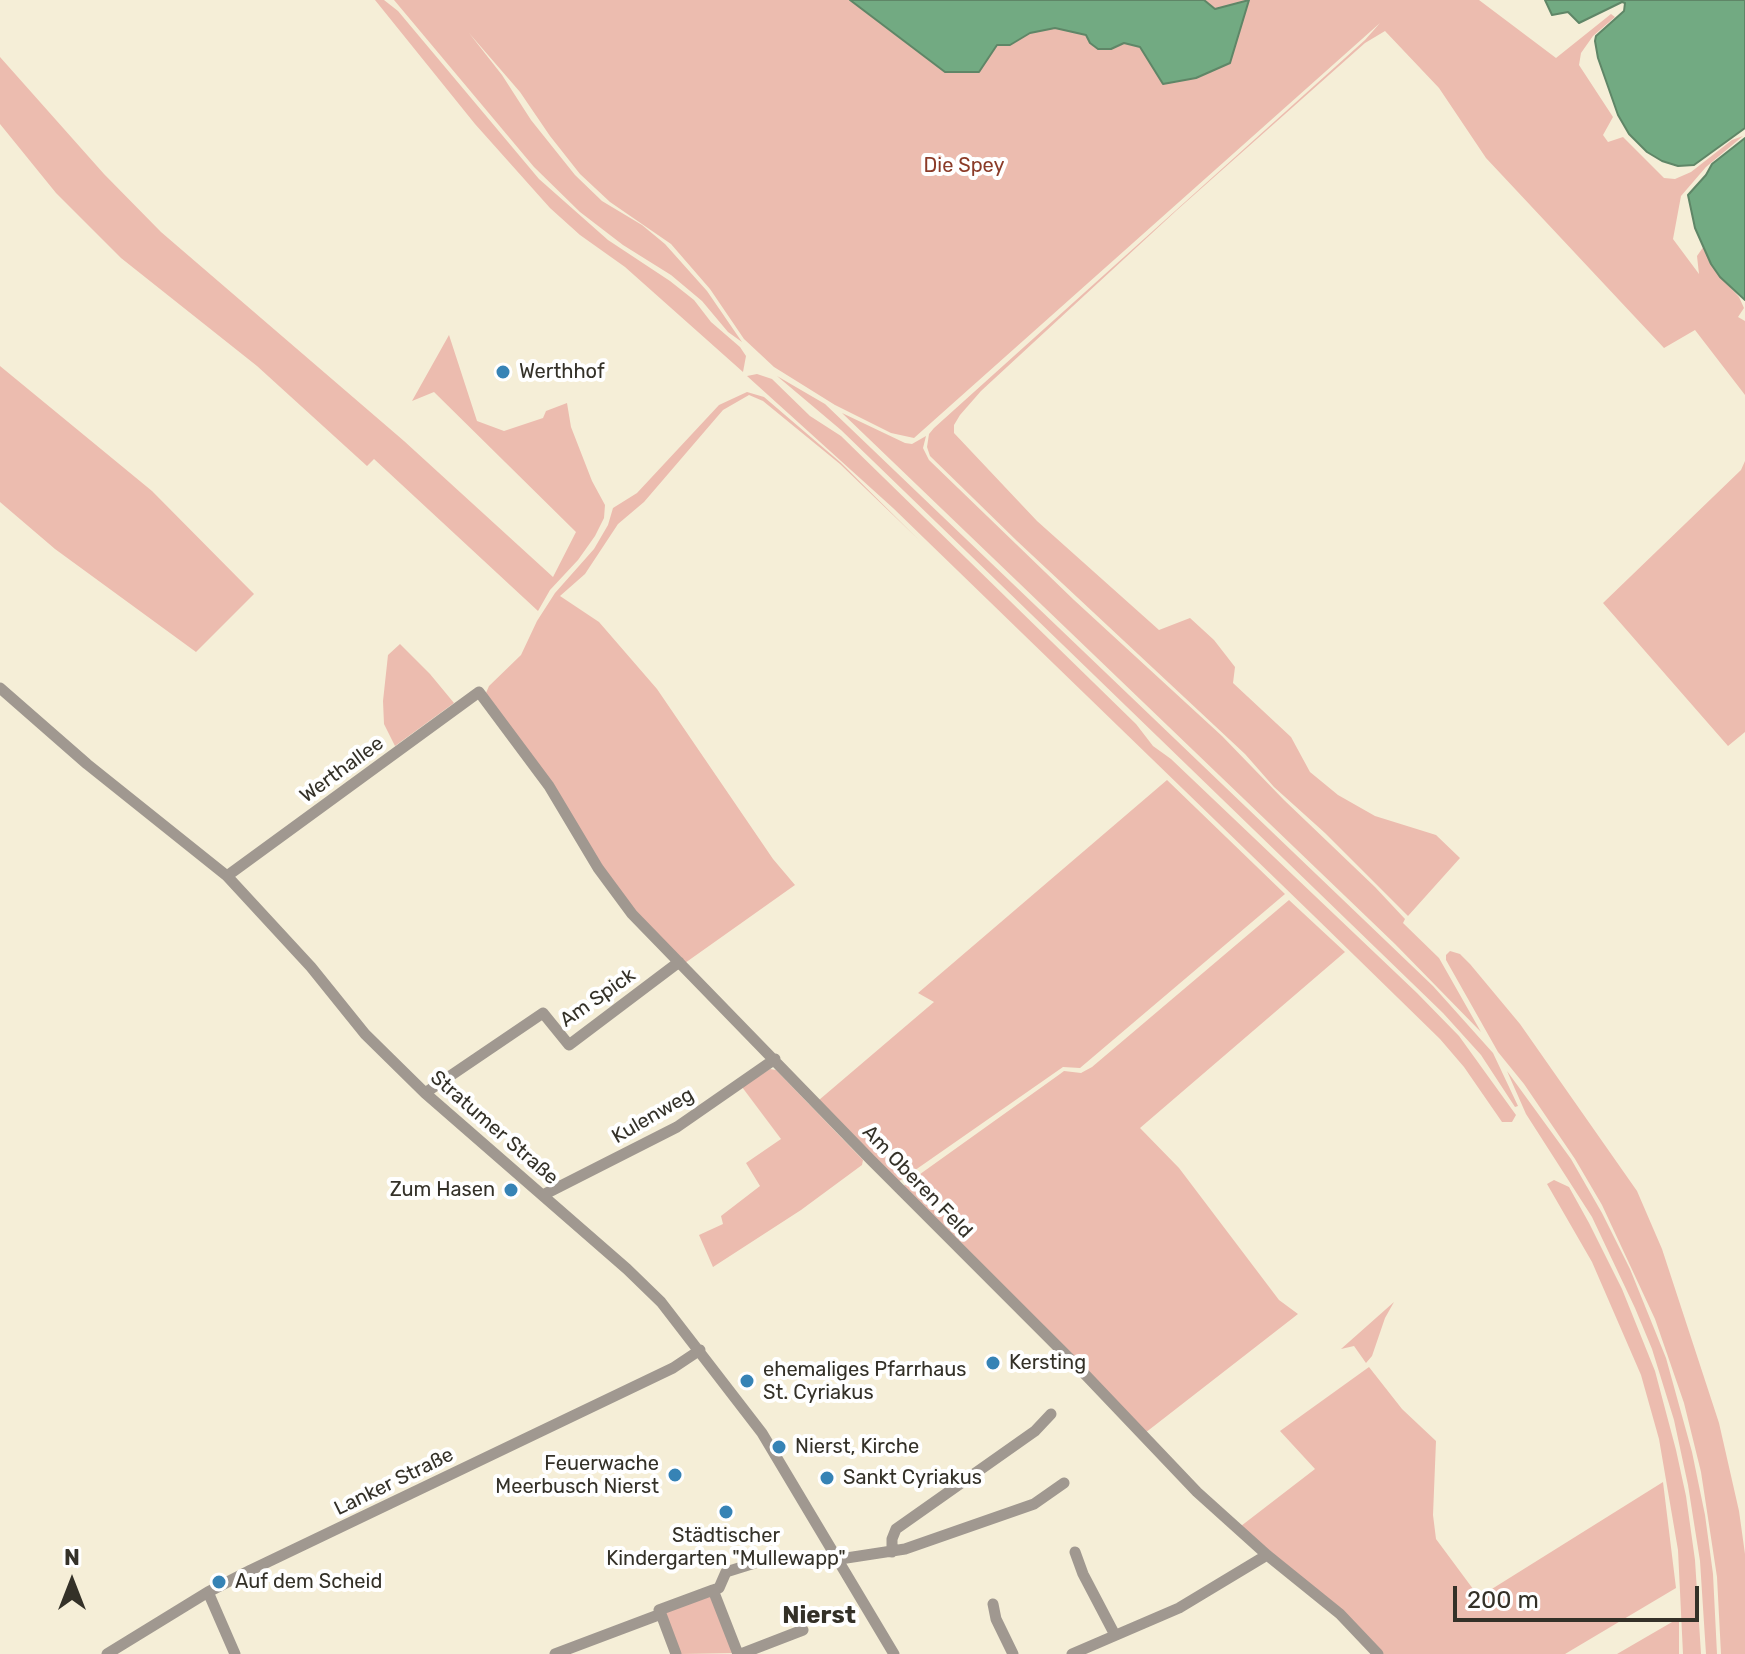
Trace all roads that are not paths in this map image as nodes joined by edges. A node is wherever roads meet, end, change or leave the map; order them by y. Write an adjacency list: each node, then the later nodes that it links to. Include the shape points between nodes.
1 (0, 688): 3 (street, Stratumer Straße)
2 (479, 692): 3 (street, Werthallee); 4 (street, Am Oberen Feld, via 549,786 616,895)
3 (227, 876): 6 (street, Stratumer Straße, via 365,1034)
4 (679, 962): 5 (street, Am Oberen Feld); 6 (street, Am Spick, via 569,1045 543,1013)
5 (775, 1059): 7 (street, Kulenweg, via 677,1127); 13 (street, Am Oberen Feld, via 1197,1492)
6 (425, 1093): 7 (street, Stratumer Straße)
7 (543, 1195): 8 (street, Stratumer Straße, via 661,1302)
8 (700, 1350): 15 (street, Stratumer Straße, via 762,1433); 17 (street, Lanker Straße)
9 (1051, 1414): 11 (street, via 1035,1431 896,1529)
10 (1064, 1483): 11 (street, via 1034,1504)
11 (892, 1552): 15 (street)
12 (1075, 1552): 21 (street)
13 (1267, 1555): 21 (street, via 1179,1608); 31 (street, Am Oberen Feld, via 1340,1614)
14 (774, 1557): 16 (street, via 726,1572)
15 (840, 1559): 28 (street, Stratumer Straße)
16 (713, 1590): 19 (street, via 659,1610); 27 (street)
17 (208, 1592): 23 (street, Lanker Straße); 24 (street)
18 (993, 1604): 29 (street)
19 (661, 1614): 22 (street); 26 (street)
20 (803, 1630): 27 (street)
21 (1115, 1635): 30 (street)
22 (579, 1650): 25 (street)
23 (107, 1654)
24 (235, 1654)
25 (555, 1654)
26 (676, 1654)
27 (739, 1654)
28 (894, 1654)
29 (1013, 1654)
30 (1072, 1654)
31 (1378, 1654)

